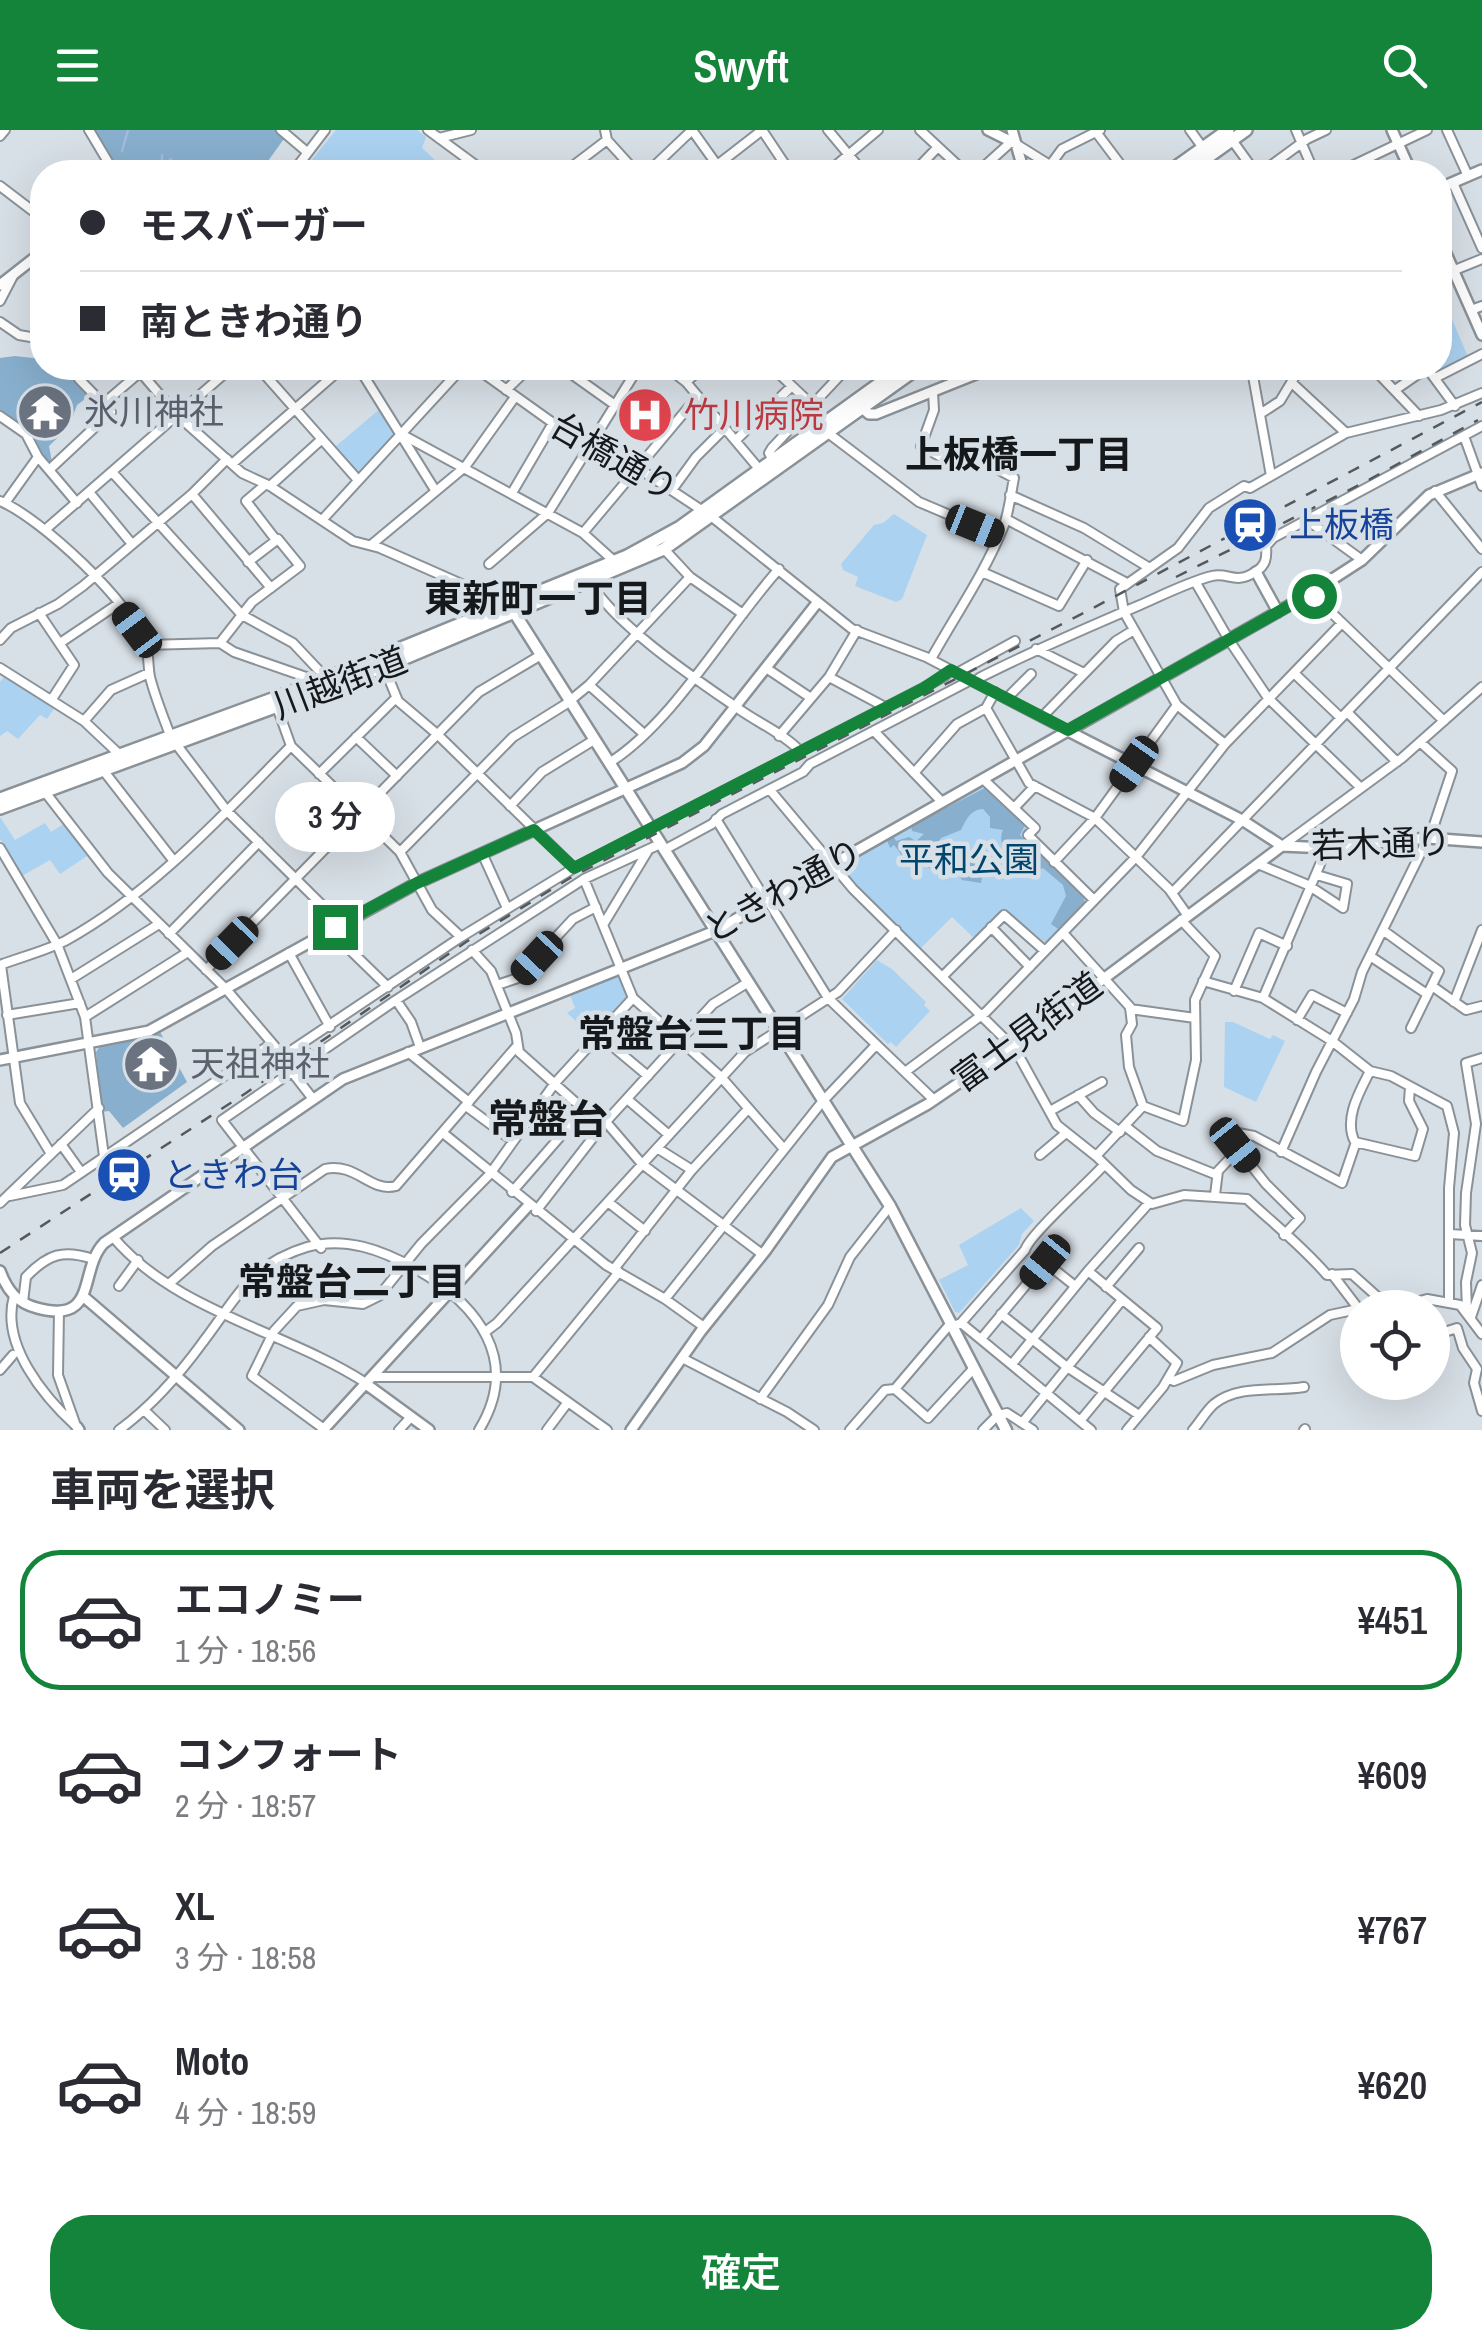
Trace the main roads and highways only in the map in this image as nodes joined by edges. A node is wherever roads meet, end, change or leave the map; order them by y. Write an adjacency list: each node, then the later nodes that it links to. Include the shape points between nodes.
1 (1246, 130): 2 (highway)
2 (1230, 135): 3 (highway); 4 (highway)
3 (1186, 160)
4 (1201, 160)
5 (887, 380): 7 (highway, 川越街道)
6 (898, 380): 7 (highway, 川越街道)
7 (859, 404): 8 (highway, 川越街道, via 828,433); 8 (highway, 川越街道)
8 (762, 474): 9 (highway, 川越街道)
9 (708, 514): 10 (highway, 川越街道); 10 (highway, 川越街道, via 664,549)
10 (512, 609): 11 (highway, 川越街道); 15 (main road, via 657,848 890,1206)
11 (497, 615): 12 (highway, 川越街道); 12 (highway, 川越街道, via 384,667)
12 (173, 740): 13 (highway, 川越街道); 14 (highway, 川越街道)
13 (0, 799)
14 (0, 808)
15 (1006, 1430)

